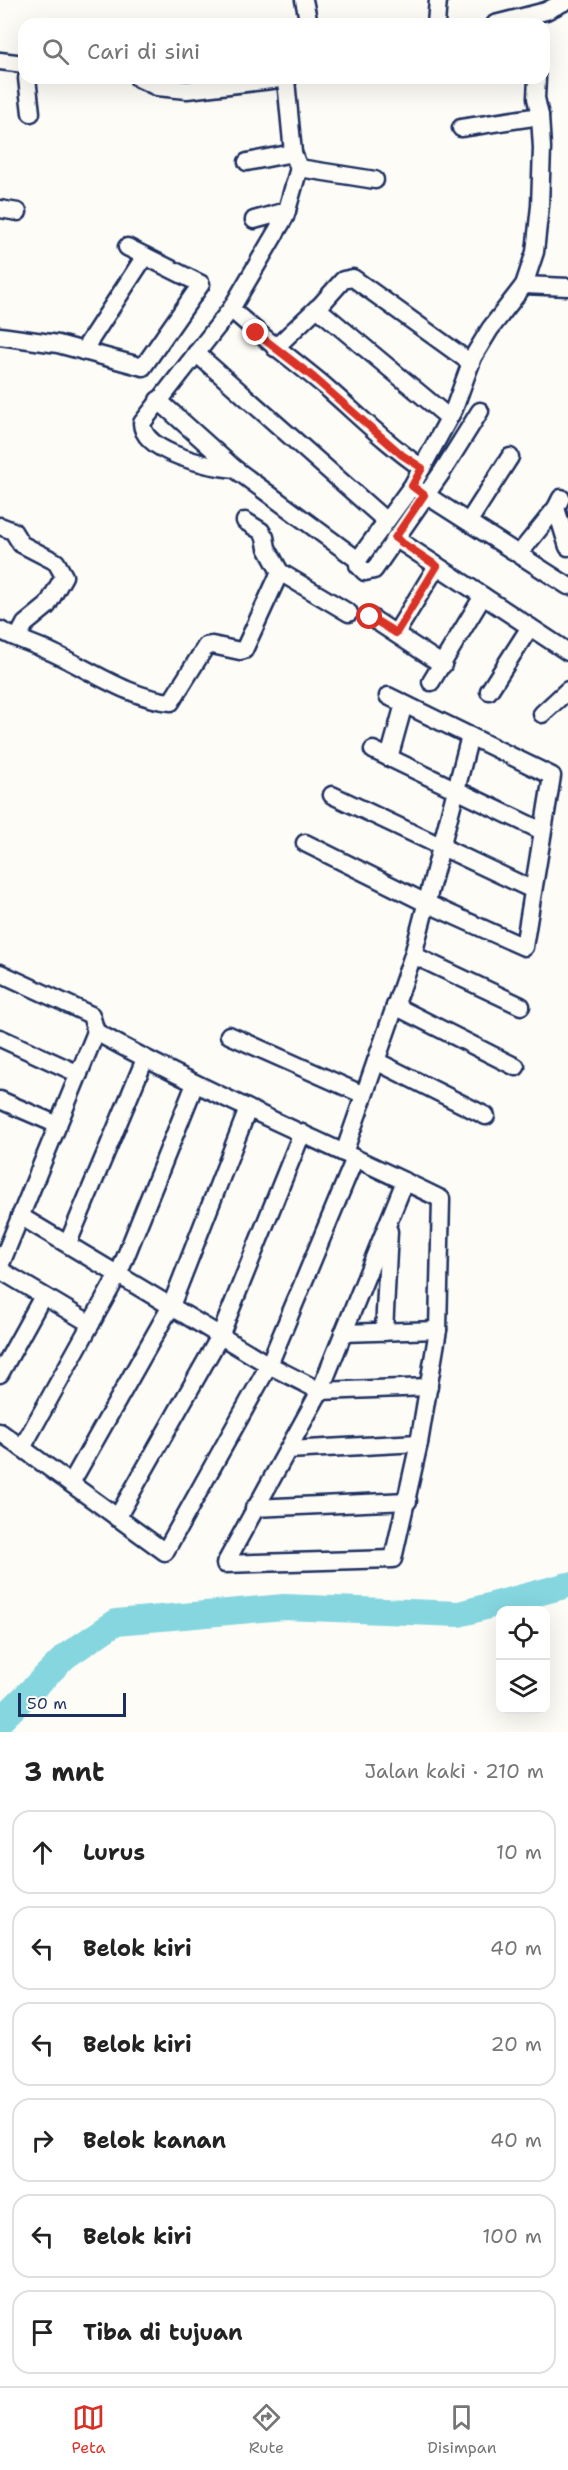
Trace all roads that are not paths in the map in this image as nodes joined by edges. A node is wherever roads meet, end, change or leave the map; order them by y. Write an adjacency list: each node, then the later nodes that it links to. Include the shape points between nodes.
1 (304, 0): 4 (street)
2 (438, 0): 5 (street)
3 (568, 0): 6 (street)
4 (308, 18)
5 (436, 18)
6 (545, 18)
7 (0, 61): 8 (street)
8 (18, 63)
9 (28, 84): 14 (street)
10 (151, 84): 11 (street, via 187,90)
11 (229, 84)
12 (288, 84): 17 (street)
13 (537, 84): 15 (street)
14 (31, 113)
15 (540, 116): 16 (street); 26 (street, via 540,206 535,252)
16 (461, 128)
17 (296, 160): 18 (street); 19 (street); 21 (street)
18 (247, 162)
19 (375, 180)
20 (0, 209): 22 (street)
21 (286, 211): 23 (street); 29 (street)
22 (18, 212)
23 (254, 220)
24 (127, 247): 25 (street)
25 (146, 256): 32 (street); 32 (street, via 201,284 143,367)
26 (524, 285): 27 (street); 34 (street, via 490,329)
27 (568, 287)
28 (318, 308): 31 (street); 34 (street, via 343,280 353,278); 37 (street)
29 (231, 309): 31 (street); 33 (street)
30 (0, 336): 32 (street)
31 (275, 348): 39 (street)
32 (83, 351)
33 (196, 353): 35 (street); 43 (street)
34 (471, 363): 37 (street)
35 (158, 400): 40 (street); 40 (street, via 142,422 148,439 171,453 202,464)
36 (480, 411): 41 (street, via 442,472)
37 (448, 417): 39 (street)
38 (510, 457): 44 (street)
39 (422, 468): 41 (street)
40 (235, 469): 49 (street)
41 (418, 491): 43 (street); 44 (street); 46 (street)
42 (245, 521): 51 (street, via 266,537 267,548)
43 (386, 521): 49 (street)
44 (469, 521): 48 (street)
45 (0, 526): 59 (street, via 13,531 21,544 56,562 64,576 47,606 25,624)
46 (395, 538): 49 (street, via 374,570 365,572); 50 (street)
47 (568, 547): 48 (street, via 558,503)
48 (519, 554): 52 (street)
49 (358, 560)
50 (437, 566): 53 (street); 58 (street)
51 (280, 572): 54 (street); 59 (street, via 244,650 206,646 171,702 140,694)
52 (568, 586)
53 (483, 596): 56 (street); 61 (street)
54 (349, 613)
55 (370, 617): 58 (street)
56 (530, 627): 60 (street); 64 (street)
57 (0, 630): 59 (street)
58 (396, 633): 61 (street)
59 (18, 637)
60 (568, 652)
61 (443, 665): 62 (street)
62 (431, 682)
63 (568, 690): 67 (street)
64 (489, 691)
65 (388, 696): 66 (street)
66 (404, 704): 68 (street); 70 (street)
67 (542, 714)
68 (470, 736): 71 (street); 73 (street, via 552,776)
69 (373, 750): 70 (street)
70 (389, 758): 71 (street)
71 (455, 790): 73 (street); 75 (street)
72 (332, 795): 75 (street)
73 (542, 831): 76 (street)
74 (305, 843): 77 (street)
75 (441, 846): 76 (street); 77 (street)
76 (533, 890): 77 (street, via 524,947)
77 (426, 903): 78 (street)
78 (412, 955): 80 (street); 81 (street)
79 (0, 974): 82 (street, via 91,1015)
80 (395, 1006): 86 (street); 87 (street)
81 (521, 1006)
82 (96, 1032): 85 (street); 88 (street)
83 (229, 1035): 90 (street)
84 (0, 1038): 88 (street)
85 (145, 1059): 89 (street); 100 (street)
86 (376, 1061): 90 (street); 93 (street)
87 (516, 1066)
88 (79, 1074): 94 (street)
89 (195, 1084): 92 (street); 102 (street)
90 (364, 1095): 96 (street)
91 (2, 1106): 94 (street)
92 (248, 1109): 95 (street); 104 (street)
93 (486, 1116)
94 (58, 1125): 98 (street)
95 (302, 1133): 96 (street); 109 (street)
96 (350, 1155): 97 (street); 110 (street)
97 (405, 1181): 99 (street); 106 (street, via 441,1199)
98 (20, 1216): 100 (street); 101 (street)
99 (390, 1216): 107 (street); 108 (street)
100 (68, 1243): 102 (street)
101 (0, 1268): 103 (street)
102 (118, 1273): 104 (street); 105 (street)
103 (43, 1296): 105 (street); 111 (street)
104 (171, 1306): 109 (street); 118 (street)
105 (91, 1324): 116 (street)
106 (438, 1330): 107 (street); 112 (street)
107 (384, 1332): 108 (street)
108 (343, 1333): 113 (street)
109 (220, 1336): 110 (street); 121 (street)
110 (270, 1365): 113 (street); 121 (street, via 165,1552)
111 (0, 1374)
112 (429, 1387): 113 (street); 115 (street)
113 (320, 1391): 117 (street)
114 (0, 1432): 116 (street)
115 (419, 1443): 117 (street); 119 (street)
116 (22, 1448): 118 (street)
117 (288, 1450): 120 (street)
118 (71, 1483): 121 (street)
119 (408, 1501): 120 (street); 120 (street, via 393,1559 225,1564)
120 (254, 1508)
121 (117, 1518)

